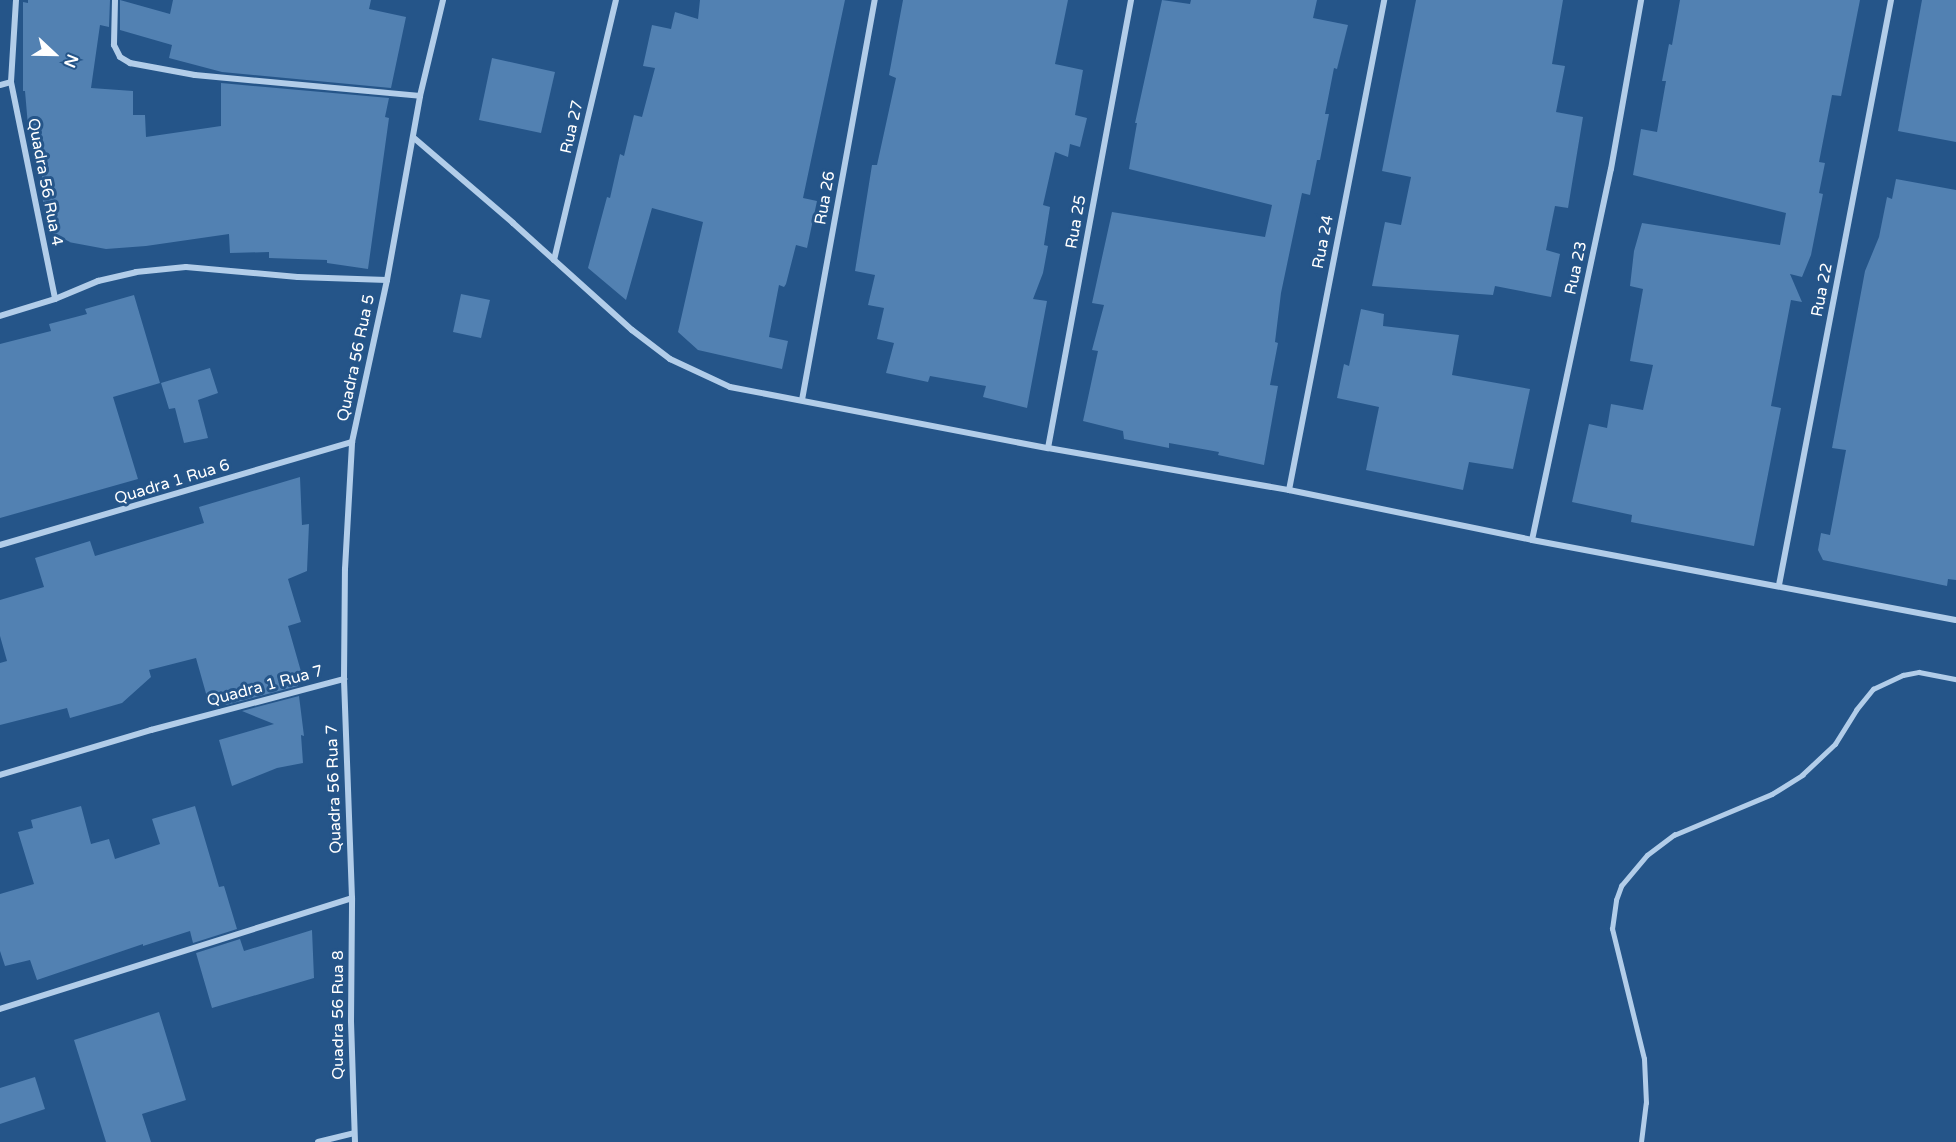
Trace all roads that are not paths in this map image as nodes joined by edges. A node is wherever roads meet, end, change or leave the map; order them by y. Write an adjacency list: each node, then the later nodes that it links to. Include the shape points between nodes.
1 (16, 0): 10 (street, Quadra 56 Rua 4)
2 (115, 0): 12 (street, via 114,45 120,57 130,63 195,75)
3 (443, 0): 12 (street, Quadra 56 Rua 5)
4 (616, 0): 14 (street, Rua 27)
5 (875, 0): 18 (street, Rua 26)
6 (1131, 0): 20 (street, Rua 25)
7 (1384, 0): 21 (street, Rua 24)
8 (1641, 0): 22 (street, Rua 23, via 1611,169)
9 (1891, 0): 24 (street, Rua 22)
10 (11, 82): 11 (street); 16 (street, Quadra 56 Rua 4)
11 (0, 85)
12 (420, 96): 13 (street, Quadra 56 Rua 5)
13 (414, 138): 14 (street); 15 (street, Quadra 56 Rua 5)
14 (554, 260): 18 (street, via 670,359 730,387)
15 (387, 280): 16 (street, via 186,267 98,281); 19 (street, Quadra 56 Rua 5)
16 (55, 299): 17 (street)
17 (0, 316)
18 (802, 400): 20 (street)
19 (352, 442): 23 (street, Quadra 1 Rua 6); 26 (street, Quadra 1 Rua 7)
20 (1048, 448): 21 (street)
21 (1289, 490): 22 (street)
22 (1532, 540): 24 (street)
23 (0, 545)
24 (1779, 585): 25 (street)
25 (1956, 620)
26 (344, 679): 28 (street, Quadra 1 Rua 7); 29 (street, Quadra 56 Rua 7)
27 (1956, 679): 34 (lane, via 1920,672 1873,689 1835,744 1802,775 1772,794 1674,835 1647,855 1621,886 1612,929 1644,1059 1646,1103)
28 (0, 775)
29 (352, 898): 30 (street); 31 (street, Quadra 56 Rua 8)
30 (0, 1010)
31 (353, 1133): 32 (street); 33 (street, Quadra 56 Rua 8)
32 (318, 1142)
33 (355, 1142)
34 (1641, 1142)

